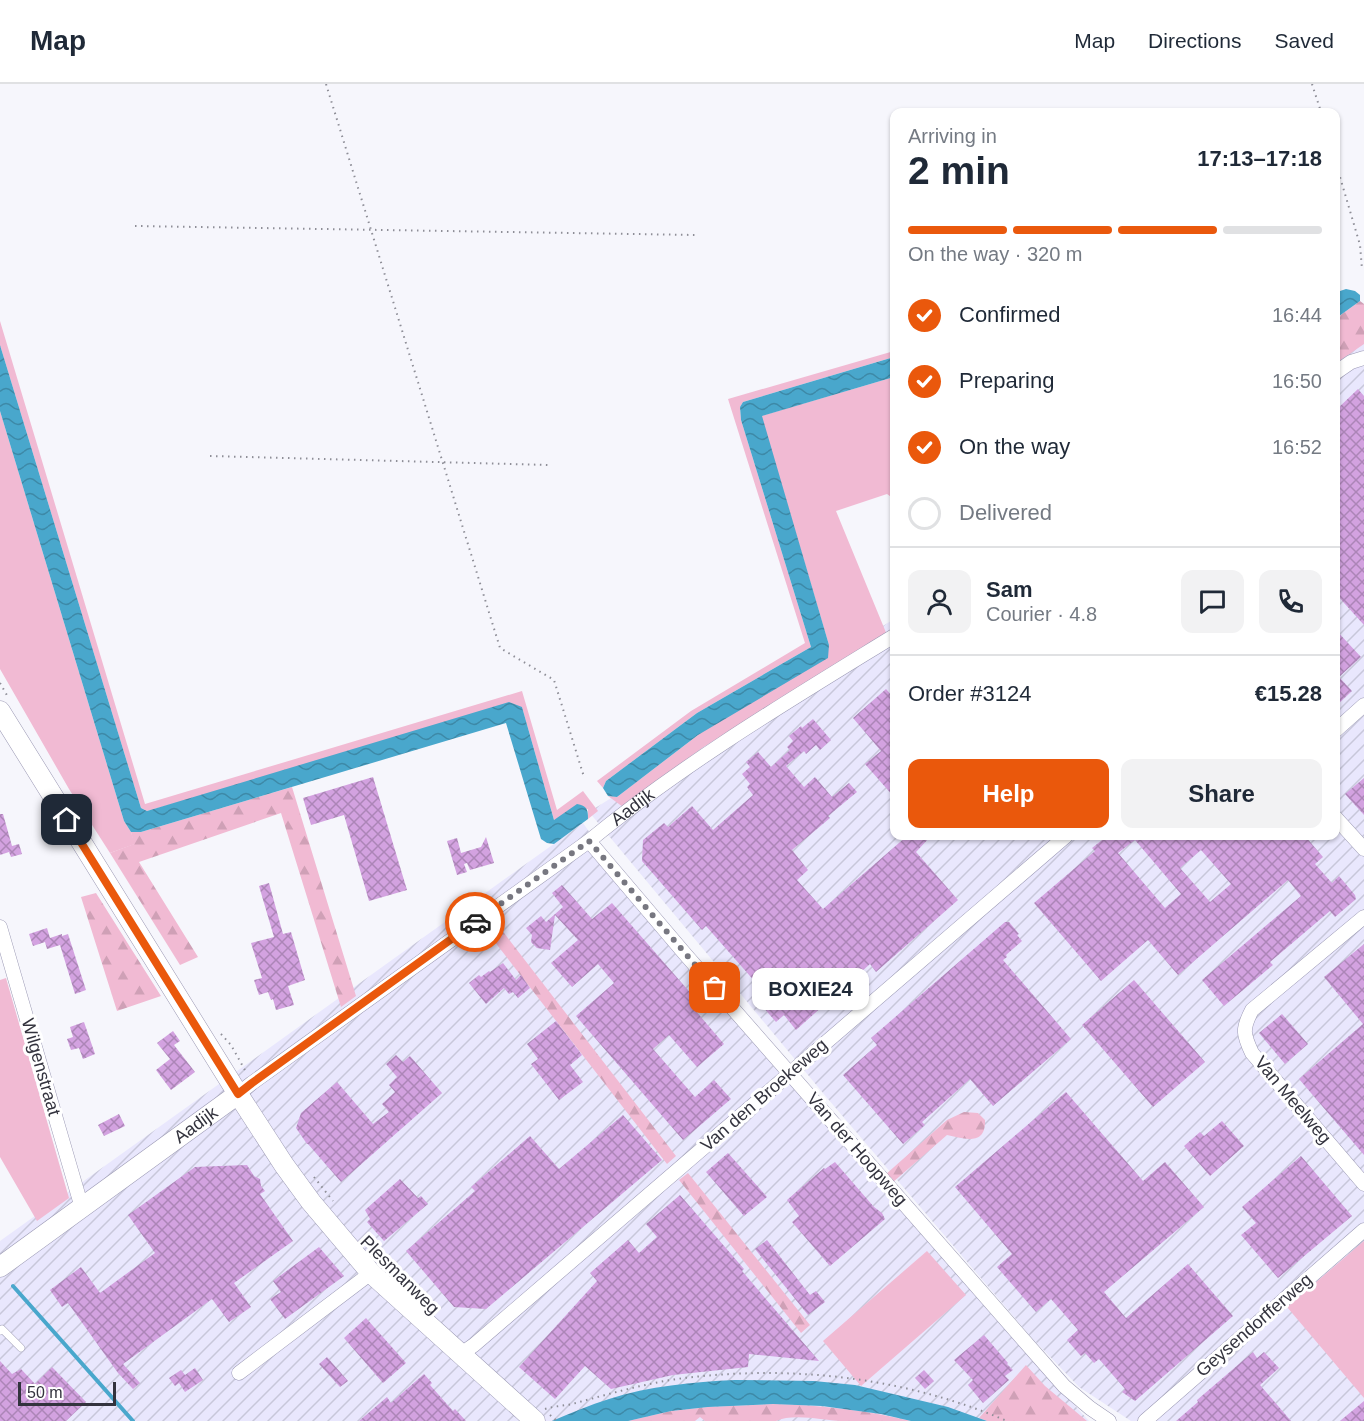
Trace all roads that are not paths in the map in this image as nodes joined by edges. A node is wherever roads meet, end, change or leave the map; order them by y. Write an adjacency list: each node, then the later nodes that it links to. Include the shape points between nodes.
1 (1364, 358): 2 (street)
2 (1340, 370)
3 (890, 638): 9 (street, Aadijk, via 685,770)
4 (1364, 705): 6 (street)
5 (0, 711): 14 (main road, Plesmanweg)
6 (1340, 727)
7 (1340, 823): 10 (street)
8 (1061, 840): 13 (street, Van den Broekeweg)
9 (589, 841): 13 (street, Van der Hoopweg); 14 (street, Aadijk)
10 (1364, 849)
11 (1364, 917): 15 (street, Van Meelweg, via 1252,1010 1244,1037 1252,1053)
12 (0, 927): 16 (street, Wilgenstraat)
13 (790, 1073): 22 (street, Van den Broekeweg); 25 (street, Van der Hoopweg, via 1064,1386)
14 (245, 1089): 16 (main road, Aadijk); 19 (main road, Plesmanweg, via 284,1166)
15 (1364, 1184)
16 (82, 1208): 18 (main road, Aadijk)
17 (1364, 1230): 26 (street, Geysendorfferweg)
18 (0, 1267)
19 (371, 1273): 22 (main road, Plesmanweg); 23 (street)
20 (0, 1331): 21 (lane)
21 (21, 1348)
22 (461, 1354): 24 (main road, Plesmanweg)
23 (239, 1373)
24 (544, 1416)
25 (1109, 1421)
26 (1145, 1421)

